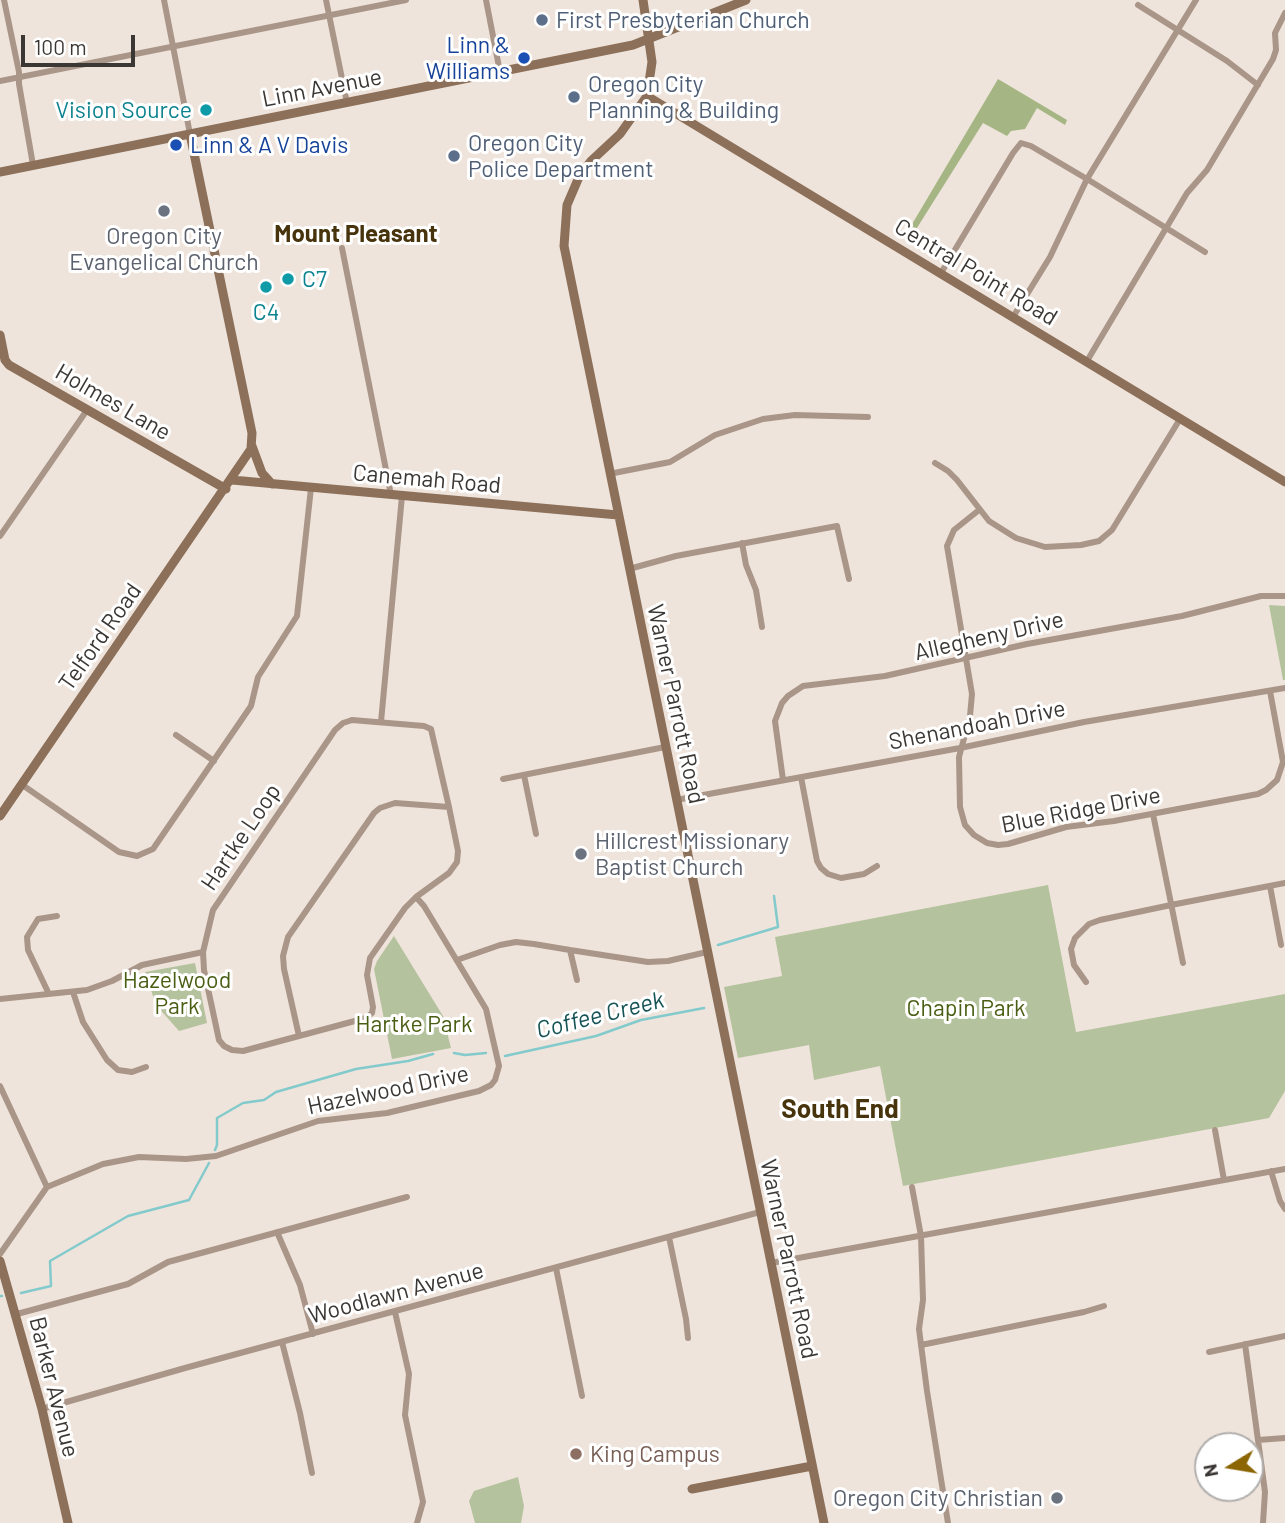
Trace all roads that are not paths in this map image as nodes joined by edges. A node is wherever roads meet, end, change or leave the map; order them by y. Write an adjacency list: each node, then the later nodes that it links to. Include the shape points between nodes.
1 (4, 0): 16 (street)
2 (164, 0): 14 (street)
3 (326, 0): 11 (street)
4 (406, 0): 11 (street)
5 (486, 0): 15 (street)
6 (643, 0): 13 (street, Warner Parrott Road)
7 (746, 0): 13 (street, Linn Avenue)
8 (1196, 0): 12 (street)
9 (1138, 5): 12 (street)
10 (1285, 13): 18 (street, via 1275,33 1273,59)
11 (329, 16): 14 (street); 20 (street)
12 (1177, 32): 18 (street); 24 (street)
13 (650, 39): 15 (street, Linn Avenue); 19 (street, Warner Parrott Road, via 652,73)
14 (173, 47): 16 (street); 21 (street)
15 (500, 72): 20 (street, Linn Avenue)
16 (19, 77): 17 (street); 22 (street)
17 (0, 81)
18 (1258, 85): 25 (street)
19 (647, 96): 28 (street, Central Point Road); 38 (street, Warner Parrott Road, via 620,134 579,177 564,216 568,269)
20 (347, 103): 21 (street, Linn Avenue)
21 (190, 134): 22 (street, Linn Avenue); 36 (street)
22 (33, 165): 23 (street, Linn Avenue)
23 (0, 172)
24 (1087, 179): 25 (street); 28 (street, via 1021,143); 29 (street, via 1050,257)
25 (1167, 227): 27 (street); 31 (street)
26 (342, 248): 44 (street)
27 (1205, 251)
28 (941, 273): 29 (street, Central Point Road)
29 (1013, 317): 31 (street, Central Point Road)
30 (0, 335): 32 (street, Holmes Lane)
31 (1087, 361): 35 (street, Central Point Road)
32 (5, 367): 33 (street, Holmes Lane)
33 (87, 410): 43 (street, Holmes Lane); 48 (street)
34 (868, 417): 38 (street, via 763,419 715,435 670,461)
35 (1180, 419): 40 (street, Central Point Road); 46 (street, via 1112,530 1099,541 1056,548 1031,544 1002,530)
36 (252, 446): 39 (street, Telford Road); 41 (street, via 262,473)
37 (935, 463): 46 (street, via 957,480)
38 (609, 474): 47 (street, Warner Parrott Road)
39 (232, 480): 41 (street, Canemah Road); 43 (street, Telford Road)
40 (1285, 482)
41 (272, 484): 42 (street, Canemah Road)
42 (312, 488): 44 (street, Canemah Road); 61 (street, via 297,616 258,677 251,706)
43 (226, 489): 66 (street, Telford Road)
44 (391, 495): 45 (street, Canemah Road)
45 (402, 496): 47 (street, Canemah Road); 57 (street)
46 (979, 510): 54 (street, Blue Ridge Drive, via 954,530 947,546)
47 (618, 515): 50 (street, Warner Parrott Road)
48 (0, 536)
49 (742, 543): 50 (street); 51 (street, via 837,526); 53 (street)
50 (628, 569): 59 (street, Warner Parrott Road)
51 (849, 579)
52 (1285, 596): 54 (street, Allegheny Drive, via 1261,596)
53 (762, 627)
54 (967, 658): 60 (street, Blue Ridge Drive, via 971,705); 65 (street, Allegheny Drive, via 885,676 812,683 795,690 782,703 775,722)
55 (1285, 688): 56 (street, Shenandoah Drive)
56 (1270, 691): 60 (street, Shenandoah Drive); 69 (street, Blue Ridge Drive, via 1283,762 1273,785 1258,794)
57 (381, 722): 68 (street, Hartke Loop, via 431,729); 80 (street, Hartke Loop, via 347,721 335,730 219,899)
58 (176, 735): 61 (street)
59 (665, 747): 62 (street); 67 (street, Warner Parrott Road)
60 (960, 748): 63 (street, Shenandoah Drive); 69 (street, Blue Ridge Drive, via 962,816 974,835 988,843 1008,844 1066,827)
61 (214, 761): 66 (street, via 153,849 137,856 119,852)
62 (524, 775): 64 (street); 71 (street)
63 (801, 777): 65 (street, Shenandoah Drive); 72 (street, via 821,868 841,878)
64 (503, 779)
65 (783, 780): 67 (street, Shenandoah Drive)
66 (21, 784): 70 (street, Telford Road)
67 (676, 800): 81 (street, Warner Parrott Road)
68 (449, 807): 75 (street, Hartke Loop, via 457,862); 89 (street, via 395,803 374,813 288,937 284,969)
69 (1153, 814): 76 (street)
70 (0, 816)
71 (536, 834)
72 (877, 866)
73 (1285, 883): 74 (street)
74 (1270, 886): 76 (street); 78 (street)
75 (416, 897): 82 (street, Hazelwood Drive); 89 (street, Hartke Loop, via 370,958 367,975 372,1013)
76 (1171, 905): 83 (street); 85 (street, via 1100,920 1080,931 1071,949 1072,959)
77 (57, 916): 86 (street, via 38,919 27,937)
78 (1281, 945)
79 (570, 950): 81 (street, via 648,962); 82 (street, via 516,942); 84 (street)
80 (203, 952): 87 (street, via 142,965 103,985); 89 (street, Hartke Loop, via 217,1036 224,1046 243,1051)
81 (707, 952): 100 (street, Warner Parrott Road)
82 (457, 960): 96 (street, Hazelwood Drive, via 479,996 491,1028 499,1066 491,1085 387,1113 318,1121 216,1156 117,1160)
83 (1182, 962)
84 (577, 980)
85 (1086, 982)
86 (48, 992): 87 (street); 88 (street)
87 (73, 992): 90 (street, via 83,1022 107,1060 118,1070)
88 (0, 999)
89 (299, 1036)
90 (146, 1067)
91 (0, 1086): 96 (street)
92 (1215, 1130): 95 (street)
93 (1285, 1169): 94 (street)
94 (1271, 1171): 95 (street); 99 (street)
95 (1224, 1180): 102 (street)
96 (47, 1187): 104 (street)
97 (912, 1187): 102 (street)
98 (407, 1198): 101 (street)
99 (1285, 1209)
100 (760, 1212): 103 (street, Woodlawn Avenue); 106 (street, Warner Parrott Road)
101 (277, 1232): 110 (street, via 168,1262 122,1286); 111 (street, via 300,1285)
102 (921, 1236): 106 (street); 116 (street)
103 (668, 1237): 107 (street, Woodlawn Avenue); 113 (street)
104 (0, 1254)
105 (0, 1261): 110 (street, Barker Avenue)
106 (771, 1263): 123 (street, Warner Parrott Road)
107 (556, 1268): 109 (street, Woodlawn Avenue); 118 (street)
108 (1104, 1306): 116 (street)
109 (395, 1312): 111 (street, Woodlawn Avenue); 128 (street, via 409,1374 405,1415 423,1502)
110 (17, 1314): 119 (street, Barker Avenue)
111 (313, 1334): 114 (street, Woodlawn Avenue)
112 (1285, 1336): 115 (street)
113 (688, 1338)
114 (282, 1342): 119 (street, Woodlawn Avenue); 124 (street)
115 (1245, 1344): 117 (street); 120 (street)
116 (921, 1345): 130 (street)
117 (1209, 1352)
118 (582, 1396)
119 (42, 1409): 127 (street, Barker Avenue)
120 (1257, 1432)
121 (1285, 1437): 122 (street)
122 (1264, 1439)
123 (812, 1466): 126 (street); 129 (street, Warner Parrott Road)
124 (312, 1474)
125 (1264, 1485): 131 (street)
126 (692, 1489)
127 (68, 1523)
128 (417, 1523)
129 (824, 1523)
130 (948, 1523)
131 (1263, 1523)

